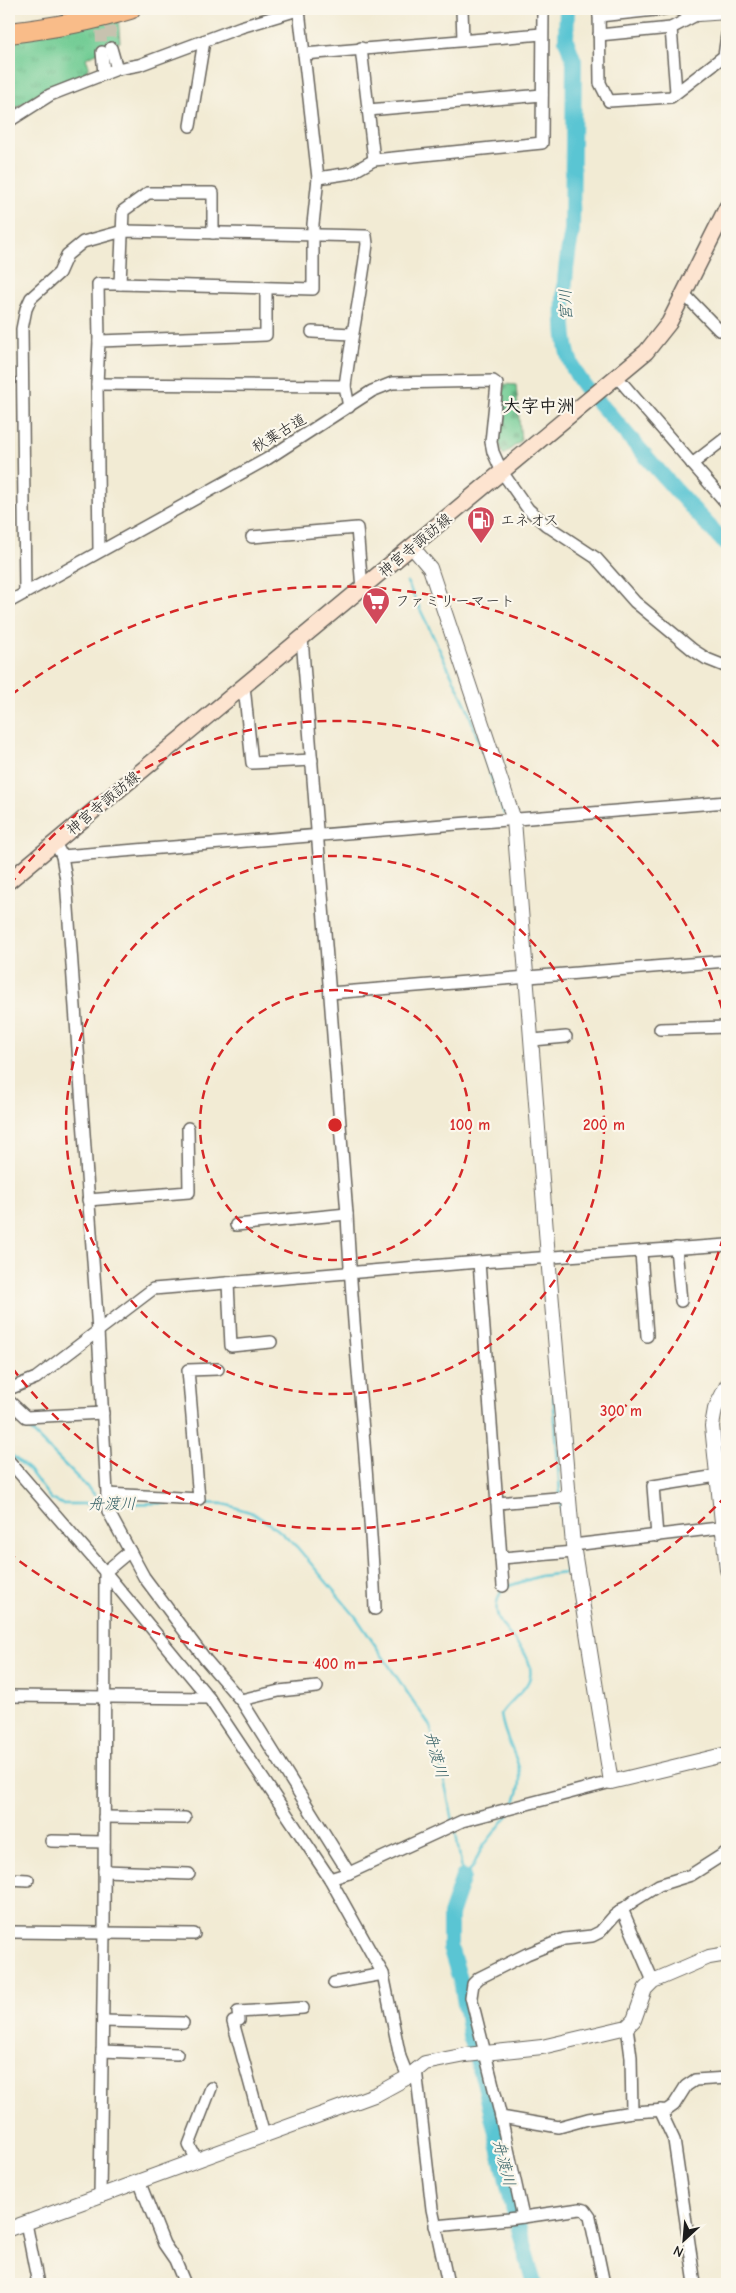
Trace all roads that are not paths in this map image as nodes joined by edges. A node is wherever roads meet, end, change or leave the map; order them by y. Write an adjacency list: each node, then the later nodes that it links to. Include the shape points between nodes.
1 (88, 9): 11 (highway, via 46,18)
2 (130, 9): 13 (highway, via 66,27)
3 (300, 9): 18 (street); 20 (street)
4 (462, 9): 17 (street)
5 (543, 9): 14 (street)
6 (664, 9): 8 (street)
7 (678, 9): 10 (street)
8 (599, 12): 15 (street)
9 (727, 12): 10 (street)
10 (698, 14): 12 (street)
11 (9, 21)
12 (671, 28): 15 (street); 23 (street)
13 (9, 33)
14 (542, 34): 17 (street); 24 (street)
15 (599, 35): 23 (street, via 600,83 609,101 670,97)
16 (727, 35): 23 (street, via 724,56)
17 (463, 40): 19 (street)
18 (204, 41): 21 (street, via 139,65); 27 (street)
19 (361, 48): 20 (street); 25 (street)
20 (304, 54): 29 (street)
21 (117, 69): 22 (street); 22 (street, via 107,50)
22 (104, 74): 26 (street, via 50,95)
23 (676, 92)
24 (542, 95): 25 (street); 28 (street, via 542,143)
25 (368, 110): 28 (street)
26 (9, 121)
27 (190, 126)
28 (374, 160): 29 (street, via 350,173)
29 (318, 178): 34 (street)
30 (727, 207): 31 (main road, 神宮寺諏訪線)
31 (723, 225): 37 (main road, 神宮寺諏訪線)
32 (123, 231): 33 (street); 33 (street, via 123,212 148,192 213,193); 35 (street); 54 (street, via 83,242 67,255 59,273 31,298 26,309 22,329)
33 (213, 233): 34 (street)
34 (314, 236): 36 (street, via 313,288); 40 (street, via 366,236 360,300)
35 (120, 284): 36 (street); 41 (street, via 98,284)
36 (266, 288): 41 (street, via 266,335)
37 (684, 294): 38 (street, via 719,330); 42 (main road, 神宮寺諏訪線, via 658,339)
38 (727, 327)
39 (312, 332): 40 (street)
40 (352, 334): 44 (street)
41 (99, 341): 43 (street)
42 (612, 380): 47 (street); 48 (main road, 神宮寺諏訪線)
43 (97, 384): 44 (street); 52 (street)
44 (344, 386): 45 (street)
45 (349, 407): 48 (street, 秋葉古道, via 372,391 392,383 493,381 497,384 491,442); 52 (street, 秋葉古道, via 267,459)
46 (727, 437): 47 (street)
47 (692, 464): 49 (street)
48 (502, 472): 51 (main road, 神宮寺諏訪線); 57 (street, via 528,509 546,526 596,558 635,602 693,650)
49 (727, 504)
50 (252, 537): 53 (street, via 357,528)
51 (413, 548): 53 (main road, 神宮寺諏訪線); 61 (street, via 430,568)
52 (100, 550): 54 (street, 秋葉古道)
53 (362, 589): 56 (main road, 神宮寺諏訪線)
54 (25, 593): 55 (street, 秋葉古道)
55 (9, 602)
56 (302, 638): 58 (main road, 神宮寺諏訪線); 59 (street)
57 (727, 667)
58 (244, 686): 59 (street, via 252,763); 63 (main road, 神宮寺諏訪線)
59 (312, 760): 62 (street)
60 (727, 802): 61 (street)
61 (514, 820): 62 (street); 66 (street)
62 (316, 835): 63 (street); 67 (street)
63 (58, 849): 64 (main road, 神宮寺諏訪線); 73 (street, via 66,880)
64 (9, 881)
65 (727, 961): 66 (street)
66 (528, 976): 67 (street); 71 (street)
67 (330, 993): 74 (street)
68 (727, 1027): 69 (street)
69 (660, 1029)
70 (566, 1037): 71 (street)
71 (533, 1040): 79 (street)
72 (188, 1128): 73 (street, via 190,1192)
73 (88, 1200): 84 (street)
74 (347, 1214): 75 (street); 81 (street)
75 (236, 1225)
76 (727, 1245): 77 (street)
77 (676, 1248): 78 (street); 83 (street)
78 (641, 1252): 79 (street); 85 (street)
79 (548, 1257): 80 (street); 95 (street)
80 (479, 1262): 81 (street); 96 (street)
81 (349, 1273): 82 (street); 105 (street, via 372,1531)
82 (228, 1283): 84 (street, via 153,1289); 86 (street, via 231,1346)
83 (681, 1301)
84 (98, 1331): 89 (street, via 36,1378); 91 (street)
85 (647, 1336)
86 (271, 1342)
87 (218, 1369): 94 (street, via 188,1370 199,1499)
88 (727, 1385): 93 (street, via 715,1409 712,1426)
89 (9, 1389)
90 (9, 1401): 91 (street, via 26,1417)
91 (103, 1413): 94 (street)
92 (9, 1461): 103 (street)
93 (717, 1476): 97 (street); 98 (street, via 653,1486)
94 (108, 1496): 100 (street, via 108,1510)
95 (569, 1497): 96 (street); 99 (street)
96 (497, 1502): 101 (street)
97 (725, 1528): 98 (street); 102 (street)
98 (658, 1536): 99 (street)
99 (573, 1548): 101 (street); 112 (street)
100 (130, 1551): 103 (street); 110 (street, via 144,1577 206,1660)
101 (502, 1558): 104 (street)
102 (727, 1570)
103 (105, 1572): 108 (street); 109 (street)
104 (503, 1586)
105 (375, 1608)
106 (317, 1687): 110 (street)
107 (9, 1696): 108 (street)
108 (104, 1696): 109 (street); 113 (street)
109 (209, 1698): 122 (street)
110 (241, 1700): 119 (street)
111 (727, 1754): 112 (street)
112 (612, 1782): 119 (street, via 459,1822)
113 (104, 1817): 114 (street); 116 (street)
114 (185, 1818)
115 (50, 1841): 116 (street)
116 (104, 1842): 118 (street)
117 (727, 1852): 124 (street, via 691,1875 659,1886)
118 (104, 1871): 120 (street); 126 (street)
119 (349, 1873): 122 (street)
120 (189, 1874)
121 (9, 1879): 123 (street)
122 (330, 1879): 129 (street)
123 (28, 1880)
124 (622, 1910): 130 (street); 138 (street, via 592,1936 564,1939 527,1954 473,1984 473,2010)
125 (9, 1932): 126 (street)
126 (104, 1933): 127 (street); 133 (street)
127 (194, 1934)
128 (727, 1954): 130 (street, via 709,1957)
129 (383, 1974): 131 (street); 139 (street, via 400,2056)
130 (653, 1981): 135 (street, via 645,1989 634,2020)
131 (334, 1983)
132 (303, 2008): 145 (street, via 238,2012 239,2020 233,2022)
133 (103, 2021): 134 (street); 136 (street)
134 (183, 2023)
135 (627, 2027): 138 (street, via 542,2047); 143 (street)
136 (102, 2051): 137 (street); 148 (street)
137 (178, 2054)
138 (485, 2055): 139 (street, via 466,2055 425,2063); 144 (street)
139 (412, 2073): 145 (street, via 376,2094); 151 (street)
140 (727, 2078): 142 (street, via 695,2080 686,2086 674,2105)
141 (210, 2088): 146 (street, via 188,2145)
142 (660, 2110): 143 (street); 157 (street, via 674,2140)
143 (632, 2112): 144 (street, via 559,2127)
144 (501, 2117): 149 (street)
145 (264, 2135): 146 (street)
146 (197, 2160): 147 (street)
147 (139, 2182): 148 (street); 154 (street, via 164,2244)
148 (100, 2195): 150 (street)
149 (522, 2217): 151 (street); 156 (street, via 586,2210)
150 (26, 2223): 152 (street); 153 (street)
151 (435, 2226): 155 (street)
152 (9, 2229)
153 (38, 2284)
154 (185, 2284)
155 (448, 2284)
156 (604, 2284)
157 (696, 2284)

